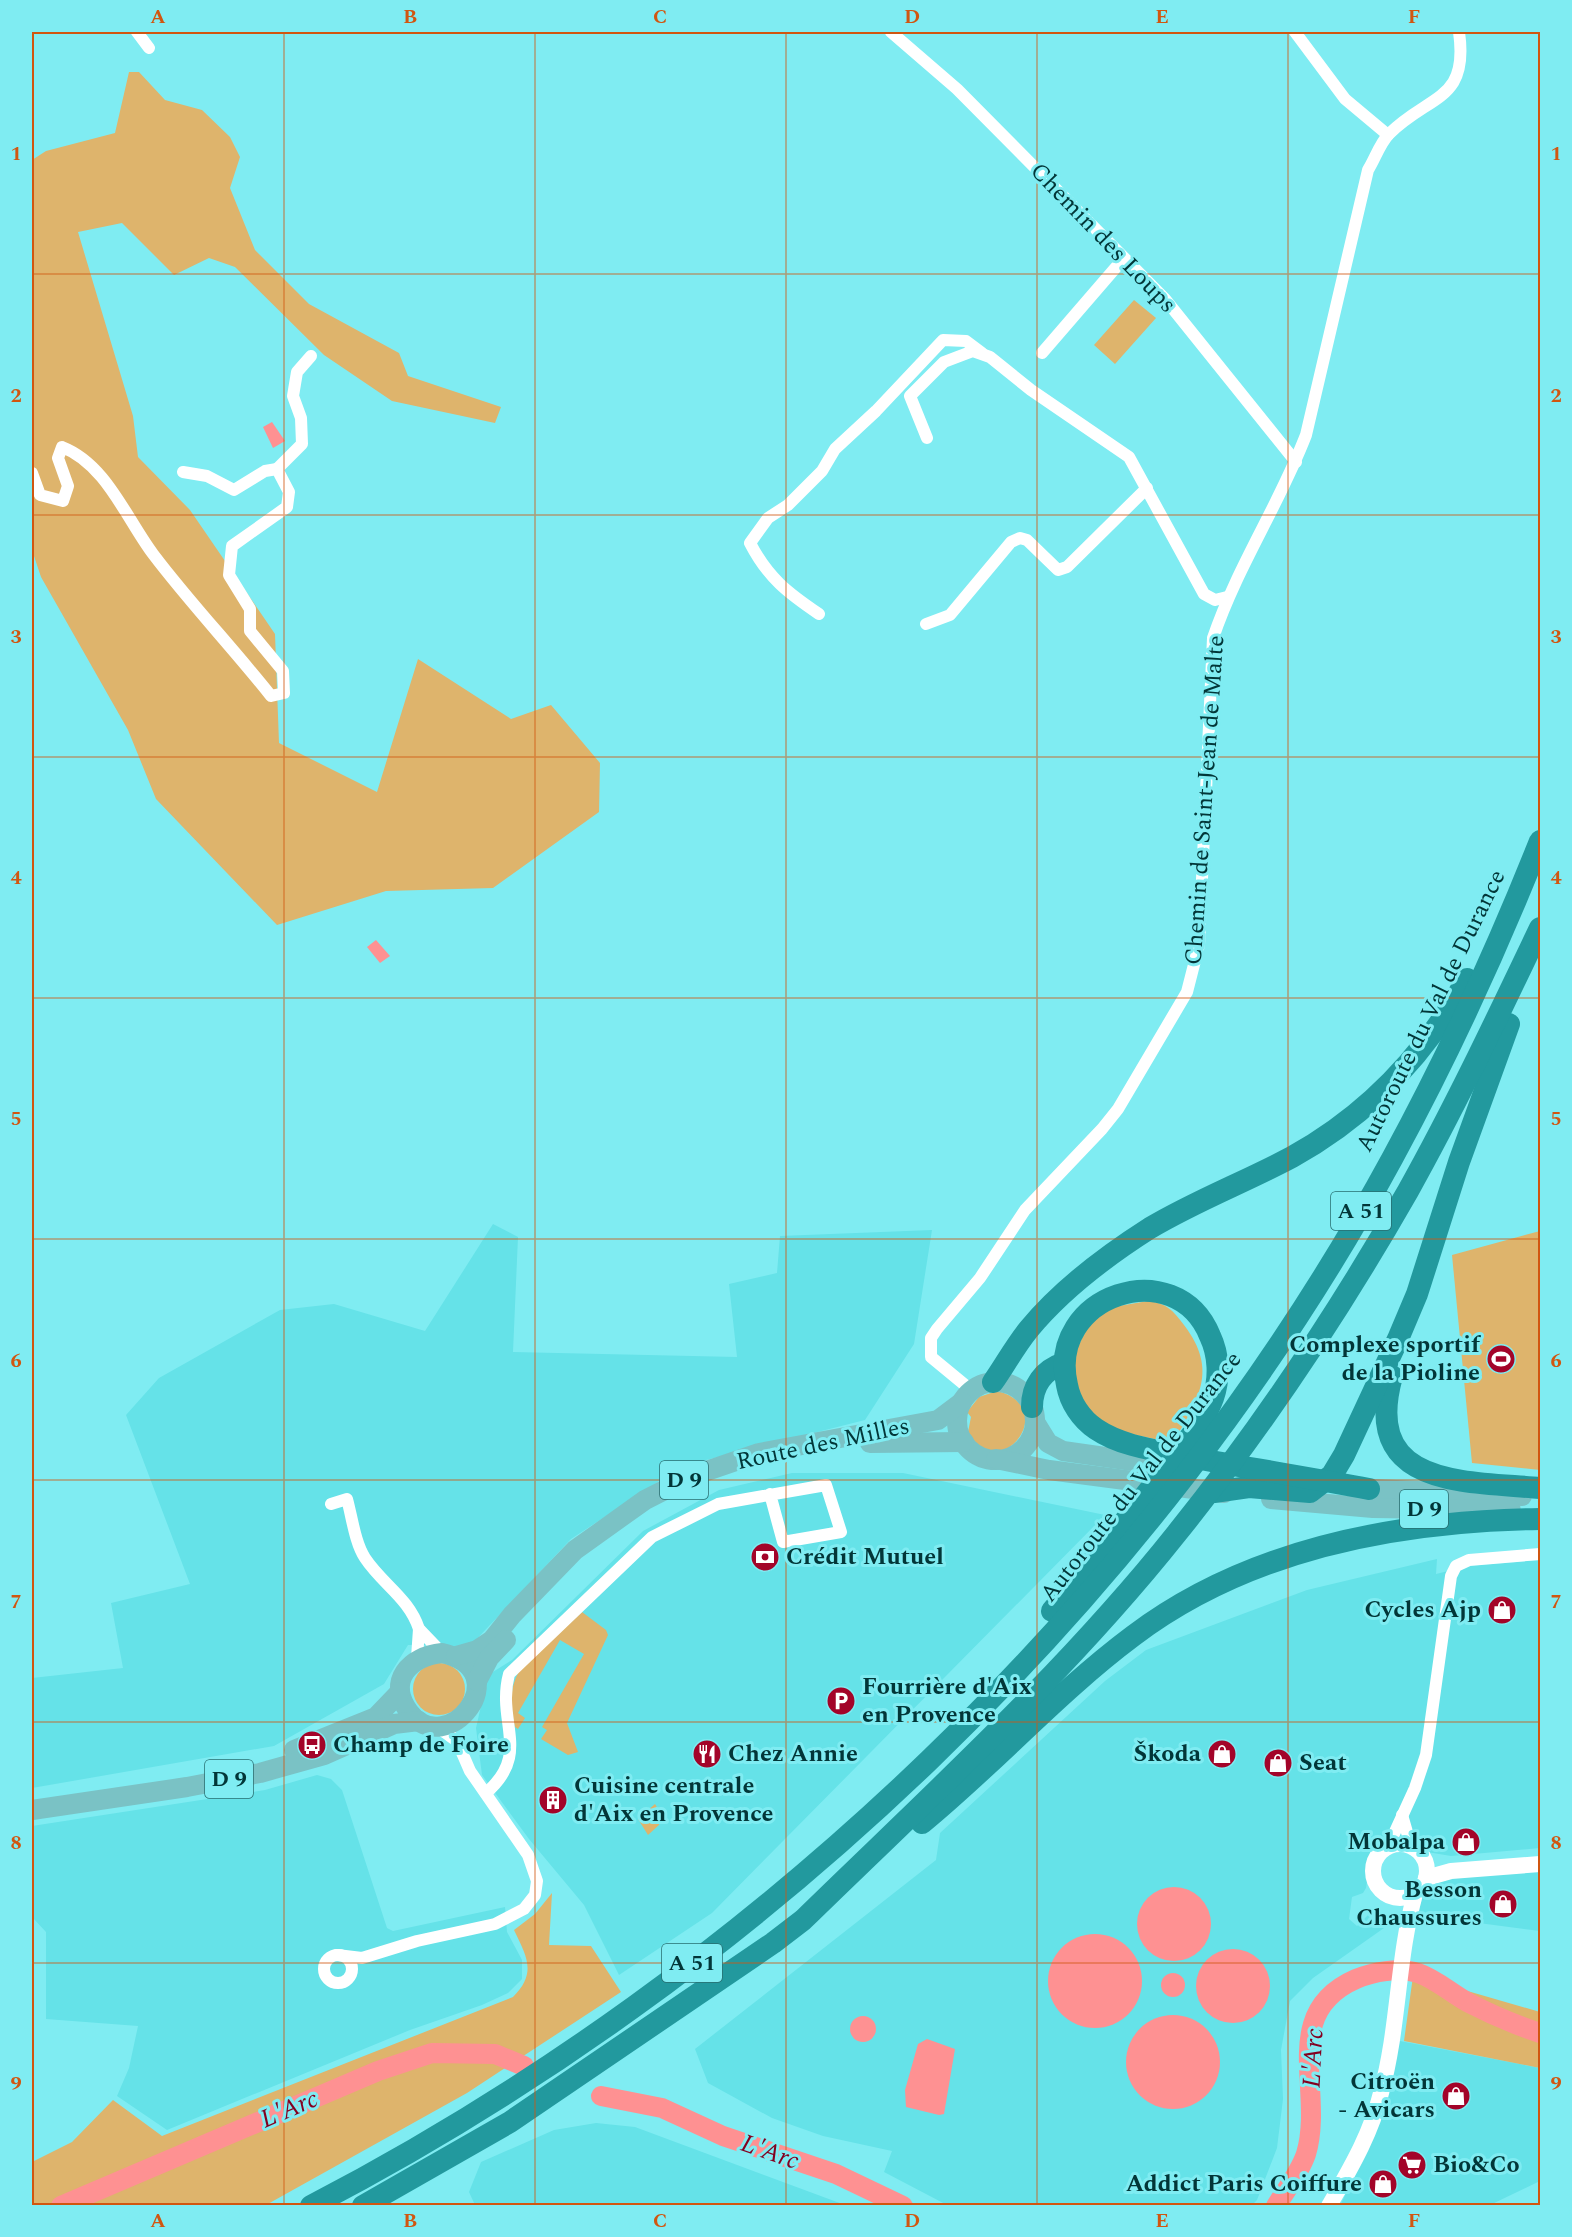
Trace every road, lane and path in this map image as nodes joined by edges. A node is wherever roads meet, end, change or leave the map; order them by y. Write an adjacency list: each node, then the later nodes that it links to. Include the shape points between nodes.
1 (137, 32): 5 (street)
2 (891, 32): 7 (street, Chemin des Loups, via 957,89)
3 (1295, 32): 6 (street, via 1345,99)
4 (1459, 32): 6 (street, via 1462,56 1453,85)
5 (149, 48)
6 (1388, 135): 12 (street, Chemin de Saint-Jean de Malte, via 1368,170 1306,435)
7 (1124, 258): 8 (street); 12 (street, Chemin des Loups, via 1166,299)
8 (1042, 353)
9 (983, 354): 11 (street, via 973,351 944,362 910,396); 16 (street, via 1129,458); 18 (street, via 966,341 943,340 835,449 822,471 788,505 768,518 750,543 770,576)
10 (311, 356): 13 (street, via 297,372 293,396 301,418 302,444)
11 (927, 438)
12 (1296, 462): 17 (street, Chemin de Saint-Jean de Malte)
13 (277, 470): 14 (street, via 265,471 234,490 207,476); 15 (street, via 289,492 287,507 232,546 229,575 250,609 250,631 283,671 284,693 271,696 153,553 115,495 81,454 62,447 58,458 68,486 63,501 40,495)
14 (183, 472)
15 (32, 473)
16 (1147, 488): 17 (street, via 1204,594 1215,600); 19 (street, via 1067,567 1058,570 1020,538 1011,542 950,615)
17 (1227, 597): 26 (street, Chemin de Saint-Jean de Malte, via 1213,638 1199,945 1187,992 1118,1109 1025,1210 980,1278 931,1338 930,1357)
18 (819, 614)
19 (926, 624)
20 (1540, 839): 25 (highway, via 1448,1012 1392,1082 1323,1138 1151,1228 1092,1269 1028,1330); 56 (highway, Autoroute du Val de Durance / A 51, via 1473,998 1391,1160 1251,1383 1126,1548 1043,1643 938,1751)
21 (1540, 928): 63 (highway, A 51, via 1468,1078 1378,1243 1287,1384 1206,1496 1148,1568 1027,1702)
22 (1540, 938): 23 (highway)
23 (1416, 1294): 32 (highway, via 1366,1411 1344,1455); 33 (highway, via 1387,1397 1388,1424 1399,1450 1413,1466 1433,1475)
24 (1064, 1363): 27 (highway, via 1040,1379 1034,1392); 29 (highway, via 1069,1394 1087,1422); 56 (highway, via 1070,1339 1088,1311 1110,1296 1139,1291 1169,1296 1197,1313 1211,1338 1217,1378 1212,1401 1185,1444 1082,1574 974,1699)
25 (993, 1382): 26 (main road); 27 (main road, via 1017,1388)
26 (967, 1396): 28 (main road, via 957,1423); 43 (main road, Route des Milles / D 9, via 938,1420 759,1453 692,1476 645,1500 575,1550 492,1640 477,1650)
27 (1034, 1415): 29 (main road, via 1048,1443 1063,1451); 30 (main road, via 1032,1434 1018,1452)
28 (964, 1442): 30 (main road, via 972,1452); 45 (main road, Route des Milles / D 9, via 880,1442 766,1460 697,1483 653,1503 608,1536 489,1658)
29 (1148, 1456): 31 (highway)
30 (996, 1459): 35 (main road)
31 (1252, 1482): 32 (highway); 35 (highway); 39 (main road, D 9, via 1307,1504)
32 (1323, 1484): 34 (highway)
33 (1540, 1488)
34 (1369, 1489): 37 (main road, D 9)
35 (1214, 1492)
36 (770, 1494): 36 (street, via 826,1485 841,1532 783,1542); 50 (street, via 718,1504 652,1537 508,1674 504,1700 511,1742 509,1766)
37 (1540, 1497)
38 (331, 1504): 42 (street, via 347,1499 363,1556 414,1613)
39 (1540, 1511)
40 (1540, 1518): 63 (highway, via 1448,1524 1356,1538 1240,1575 1171,1611 1108,1655 943,1806)
41 (1540, 1554): 53 (street, via 1469,1560 1456,1566 1451,1576 1426,1755)
42 (419, 1629): 43 (street); 44 (street)
43 (453, 1656): 44 (main road); 45 (main road)
44 (417, 1658): 46 (main road, via 405,1671)
45 (477, 1681): 47 (main road, via 474,1699)
46 (400, 1692): 48 (main road, via 406,1708); 51 (main road, D 9, via 376,1717 354,1728 251,1763)
47 (465, 1715): 48 (main road, via 450,1724); 49 (street)
48 (427, 1723): 49 (street); 52 (main road, D 9, via 394,1724 324,1755 260,1773)
49 (457, 1742): 50 (street, via 470,1771)
50 (486, 1793): 66 (street, via 535,1868 535,1895 524,1909 495,1924)
51 (32, 1799)
52 (32, 1810)
53 (1402, 1814): 54 (street); 55 (street)
54 (1411, 1846): 55 (main road); 57 (main road)
55 (1388, 1847): 62 (main road, via 1376,1859 1374,1876 1379,1888)
56 (824, 1855): 68 (highway, Autoroute du Val de Durance / A 51, via 651,1995 554,2062 390,2163)
57 (1425, 1859): 59 (main road); 60 (main road)
58 (1540, 1864): 59 (main road)
59 (1451, 1871): 60 (main road)
60 (1426, 1878): 61 (main road)
61 (1415, 1894): 62 (main road); 64 (main road)
62 (1392, 1897): 64 (main road)
63 (802, 1920): 69 (highway, A 51, via 541,2102 458,2154)
64 (1406, 1930): 70 (main road, via 1382,2092 1355,2161)
65 (337, 1955): 66 (street); 67 (street, via 350,1962); 67 (street, via 326,1961 325,1975 338,1983)
66 (362, 1958): 67 (street)
67 (351, 1973)
68 (311, 2205)
69 (363, 2205)
70 (1329, 2205)

